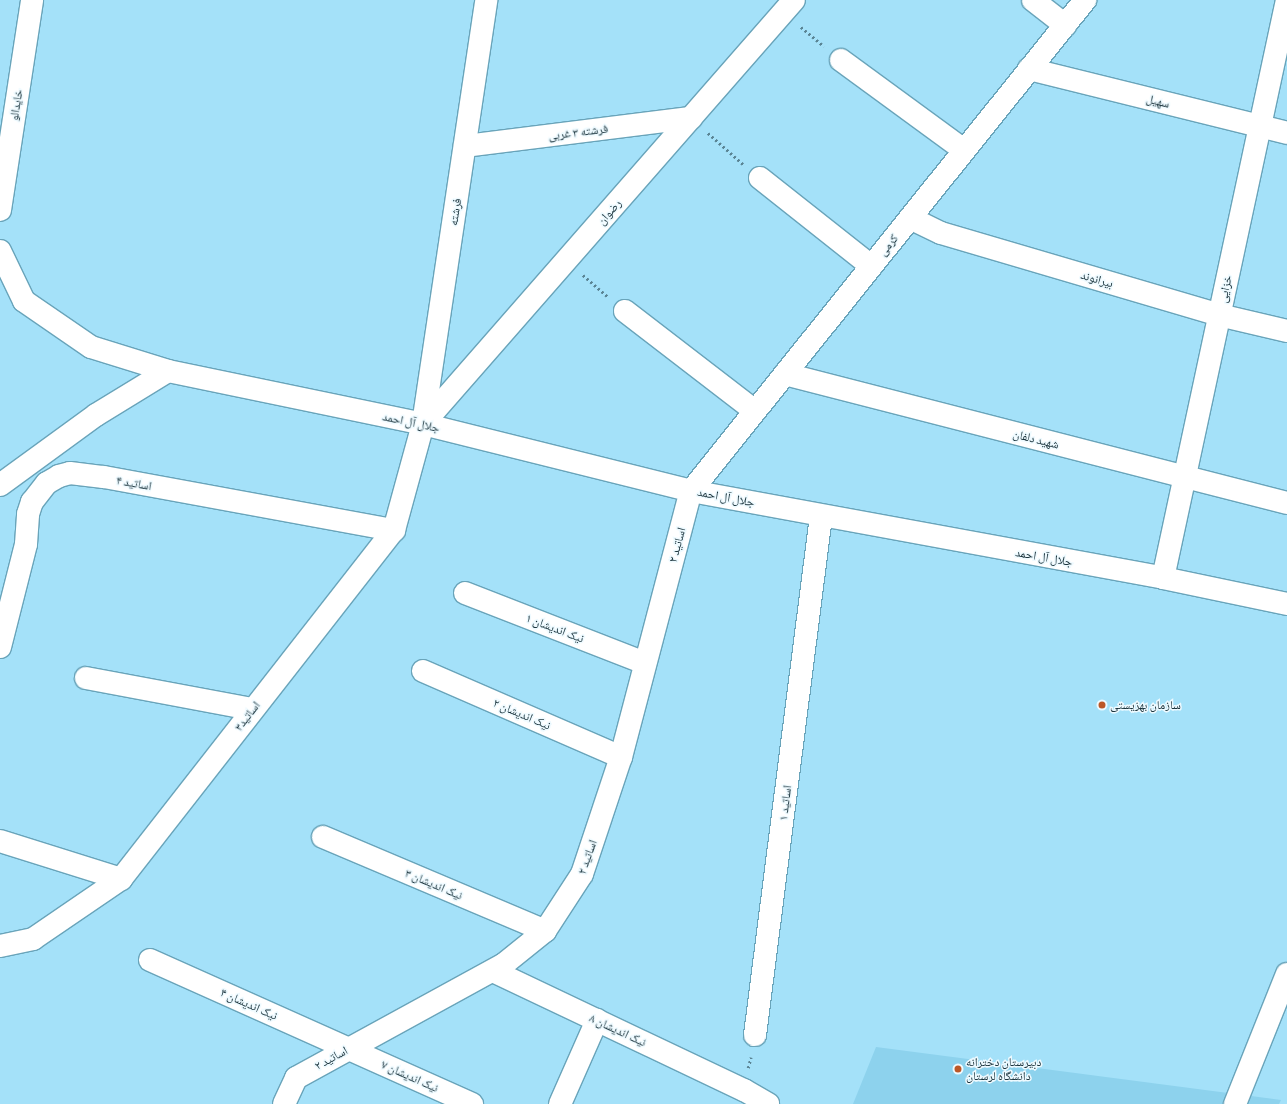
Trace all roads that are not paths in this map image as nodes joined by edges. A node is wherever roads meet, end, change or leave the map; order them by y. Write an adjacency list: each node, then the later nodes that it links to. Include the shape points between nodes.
1 (32, 0): 10 (street, خایدالو)
2 (486, 0): 14 (street, فرشته)
3 (1033, 0): 7 (street)
4 (1085, 0): 7 (street, کرمی)
5 (1287, 0): 12 (street, خزایی)
6 (789, 6): 11 (street, رضوان)
7 (1065, 25): 9 (street, کرمی)
8 (841, 60): 15 (street)
9 (1029, 69): 12 (street, سهیل); 15 (street, کرمی)
10 (8, 95): 17 (street, خایدالو)
11 (691, 118): 14 (street, فرشته ۳ غربی); 27 (street, رضوان)
12 (1261, 127): 13 (street, سهیل); 22 (street, خزایی)
13 (1287, 134)
14 (465, 146): 27 (street, فرشته)
15 (964, 150): 18 (street, کرمی)
16 (760, 178): 20 (street)
17 (0, 210)
18 (910, 218): 20 (street, کرمی); 22 (street, بیرانوند, via 941,233)
19 (0, 251): 24 (street, جلال آل احمد, via 24,301 91,347)
20 (871, 266): 25 (street, کرمی)
21 (625, 311): 26 (street)
22 (1220, 315): 23 (street, بیرانوند); 28 (street, خزایی)
23 (1287, 331)
24 (168, 371): 27 (street, جلال آل احمد); 29 (street, via 96,415)
25 (785, 374): 26 (street, کرمی); 28 (street, شهید دلفان)
26 (755, 411): 30 (street, کرمی)
27 (423, 424): 30 (street, جلال آل احمد); 33 (street, اساتید۳)
28 (1185, 477): 31 (street, شهید دلفان); 34 (street, خزایی)
29 (0, 485)
30 (691, 491): 32 (street, جلال آل احمد); 38 (street, اساتید ۲)
31 (1287, 503)
32 (821, 516): 34 (street, جلال آل احمد); 52 (street, اساتید ۱)
33 (394, 530): 37 (street, اساتید ۴, via 104,477 70,473 59,476 47,482 32,502 28,514 26,544); 41 (street, اساتید۳)
34 (1163, 578): 36 (street, جلال آل احمد)
35 (465, 593): 38 (street, نیک اندیشان ۱)
36 (1287, 604)
37 (0, 647)
38 (645, 663): 42 (street, اساتید ۲)
39 (423, 672): 42 (street, نیک اندیشان ۲)
40 (86, 678): 41 (street)
41 (252, 710): 45 (street, اساتید۳)
42 (621, 756): 46 (street, اساتید ۲, via 582,874)
43 (323, 837): 46 (street, نیک اندیشان ۳)
44 (0, 842): 45 (street)
45 (120, 878): 47 (street, اساتید۳, via 33,938)
46 (545, 931): 49 (street, اساتید ۲)
47 (0, 946)
48 (150, 960): 53 (street, نیک اندیشان ۴)
49 (492, 971): 51 (street, نیک اندیشان ۸); 53 (street, اساتید ۲)
50 (1287, 974): 58 (street)
51 (598, 1020): 56 (street); 57 (street, نیک اندیشان ۸)
52 (755, 1035)
53 (348, 1049): 54 (street, اساتید ۲, via 296,1078); 55 (street, نیک اندیشان ۷)
54 (284, 1104)
55 (472, 1104)
56 (560, 1104)
57 (768, 1104)
58 (1234, 1104)

